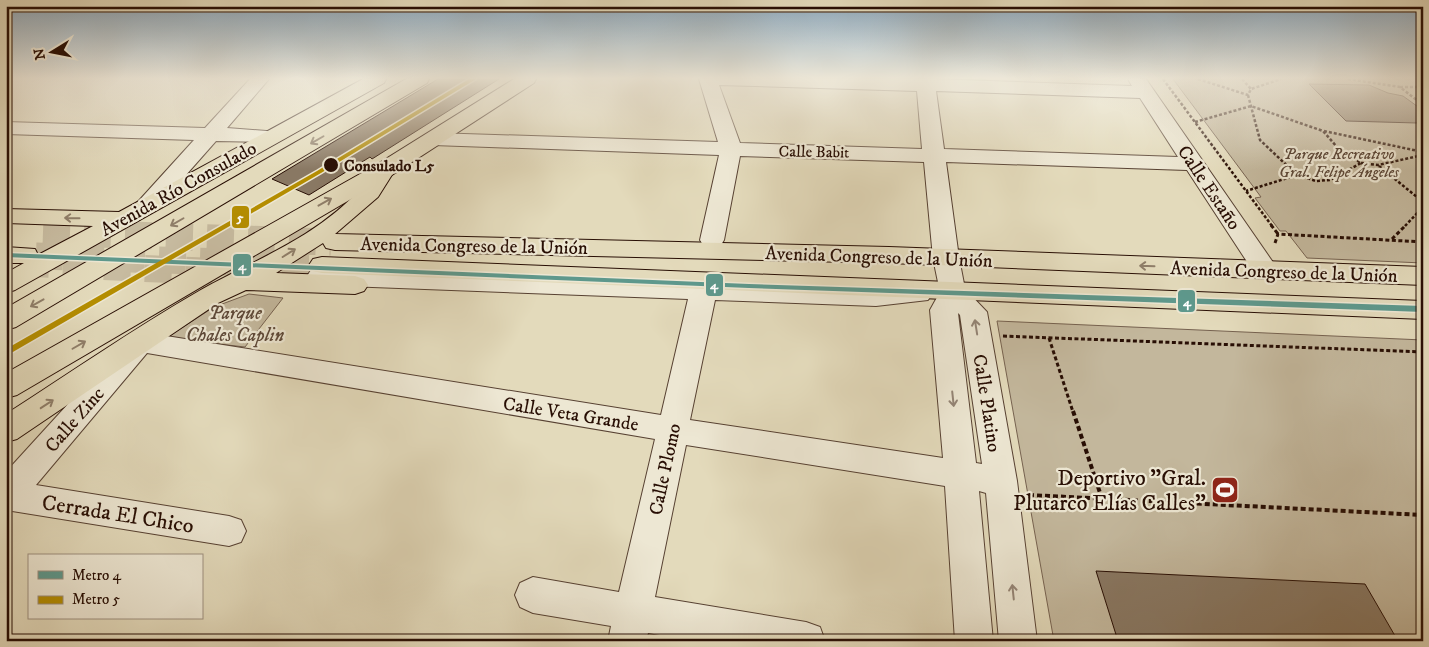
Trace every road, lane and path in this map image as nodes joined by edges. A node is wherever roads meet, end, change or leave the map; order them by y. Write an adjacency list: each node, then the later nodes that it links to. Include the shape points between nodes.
1 (232, 109): 15 (street)
2 (321, 109): 16 (main road, Avenida Río Consulado)
3 (368, 109): 49 (main road, one-way to 49)
4 (480, 109): 17 (main road)
5 (717, 109): 18 (street)
6 (928, 109): 20 (street, Calle Platino)
7 (1157, 109): 22 (street, Calle Estaño)
8 (1186, 109): 12 (path)
9 (1240, 109): 12 (path)
10 (1252, 109): 25 (path, via 1260,140)
11 (1260, 109): 14 (path)
12 (1195, 122): 26 (path)
13 (6, 128): 15 (street)
14 (1323, 131): 19 (path); 21 (path, via 1337,147)
15 (209, 134): 16 (street); 28 (street)
16 (272, 136): 28 (main road, Avenida Río Consulado)
17 (433, 139): 18 (street, Calle Babit); 24 (main road)
18 (730, 149): 20 (street, Calle Babit); 36 (street)
19 (1423, 153): 23 (path)
20 (934, 154): 22 (street, Calle Babit); 40 (street, Calle Platino)
21 (1361, 163): 23 (path); 25 (path, via 1330,182 1310,181)
22 (1194, 164): 43 (street, Calle Estaño)
23 (1378, 165): 27 (path)
24 (384, 170): 34 (main road, via 368,194); 54 (main road, one-way to 24)
25 (1297, 175): 26 (path)
26 (1246, 191): 35 (path)
27 (1423, 202)
28 (146, 205): 31 (main road, Avenida Río Consulado)
29 (1423, 207): 37 (path)
30 (6, 216): 31 (main road, one-way to 30)
31 (121, 219): 41 (main road, Avenida Río Consulado)
32 (6, 230): 33 (main road)
33 (43, 232)
34 (331, 234): 36 (main road); 39 (main road, Avenida Congreso de la Unión); 45 (main road, one-way to 34)
35 (1278, 234): 37 (path); 43 (path)
36 (712, 240): 39 (main road, via 845,246)
37 (1391, 240): 38 (path)
38 (1423, 242)
39 (889, 256): 40 (main road, Avenida Congreso de la Unión)
40 (946, 258): 43 (main road, Avenida Congreso de la Unión, one-way to 40); 47 (street, Calle Platino)
41 (13, 267)
42 (318, 270): 47 (street)
43 (1266, 271): 44 (main road, Avenida Congreso de la Unión)
44 (1423, 276)
45 (244, 281): 46 (main road, Avenida Congreso de la Unión); 52 (main road, via 209,297)
46 (702, 296): 47 (main road, Avenida Congreso de la Unión); 56 (street, Calle Plomo)
47 (948, 301): 48 (main road, Avenida Congreso de la Unión); 57 (street, Calle Platino, one-way to 57); 58 (street, Calle Platino, one-way to 47, via 973,312)
48 (1423, 310)
49 (6, 320)
50 (997, 336): 51 (path)
51 (1049, 338): 53 (path); 60 (path)
52 (141, 342): 55 (main road, one-way to 52); 56 (street, Calle Veta Grande); 59 (street, Calle Zinc)
53 (1423, 352)
54 (6, 387)
55 (6, 430)
56 (673, 430): 57 (street, Calle Veta Grande); 64 (street, Calle Plomo)
57 (961, 476): 58 (street, Calle Veta Grande); 66 (street, Calle Platino)
58 (1013, 488): 60 (path); 67 (street, Calle Platino, one-way to 58)
59 (7, 495): 62 (street, Cerrada El Chico)
60 (1102, 499): 61 (path)
61 (1423, 515)
62 (229, 531)
63 (533, 595): 64 (street)
64 (630, 627): 65 (street)
65 (806, 641)
66 (974, 641)
67 (1018, 641)

